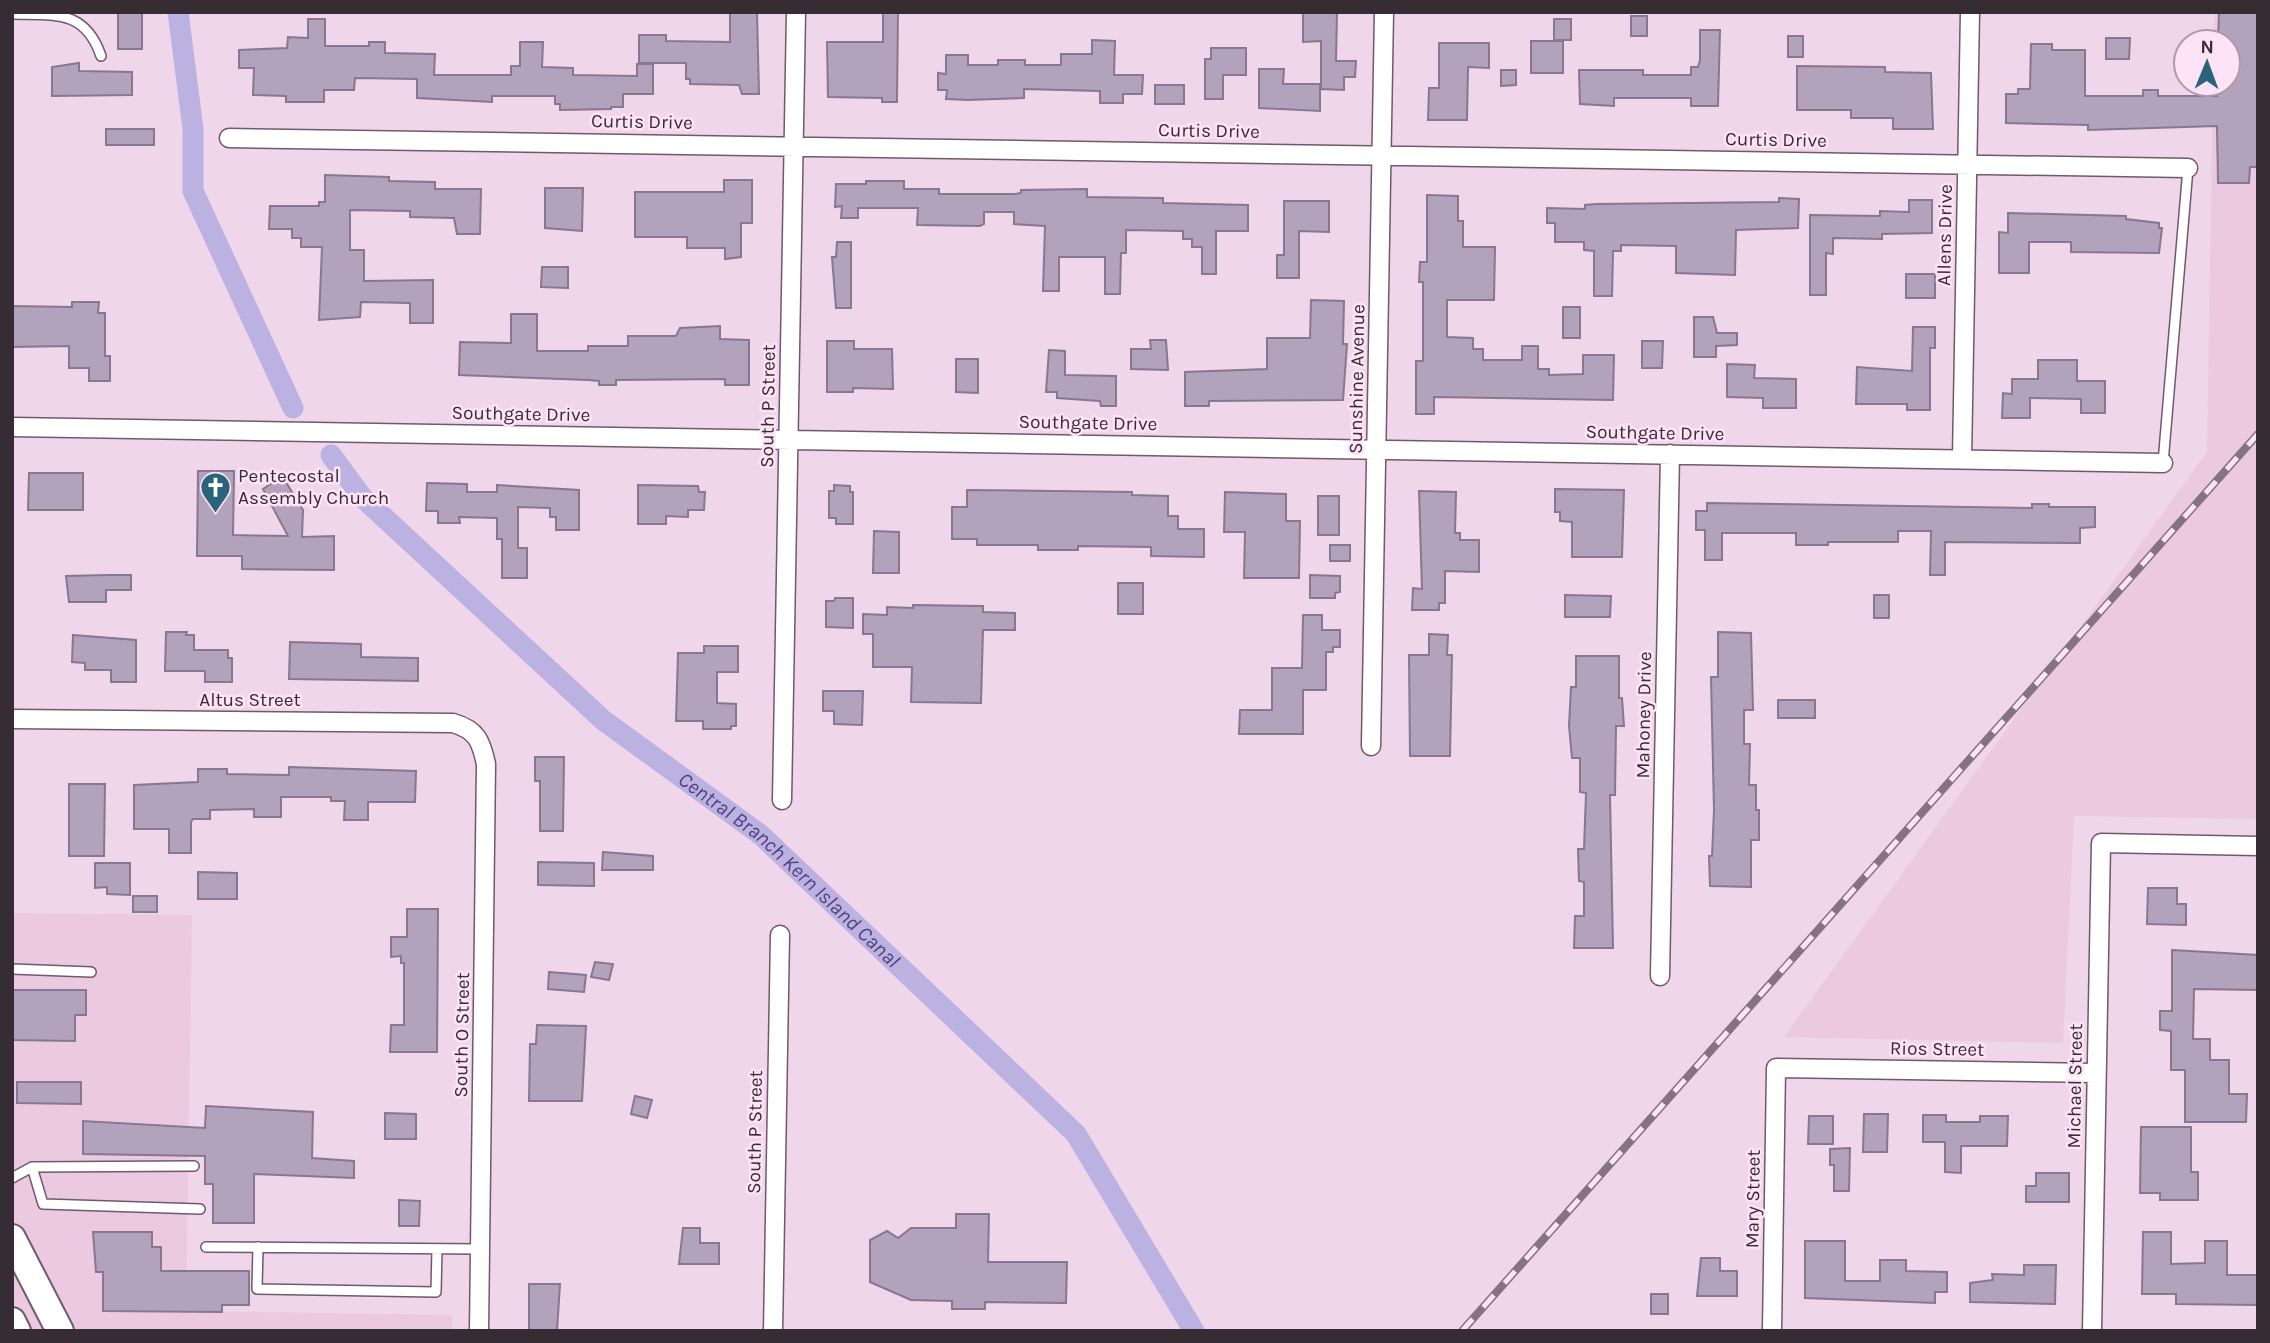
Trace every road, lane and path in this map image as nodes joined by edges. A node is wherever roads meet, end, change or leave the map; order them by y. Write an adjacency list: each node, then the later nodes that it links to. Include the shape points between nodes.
1 (796, 12): 7 (street, South P Street)
2 (1384, 12): 8 (street, Sunshine Avenue)
3 (1970, 12): 9 (street, Allens Drive)
4 (12, 15): 5 (lane, via 63,15 85,26)
5 (101, 56)
6 (229, 138): 7 (street, Curtis Drive)
7 (794, 145): 8 (street, Curtis Drive); 12 (street, South P Street)
8 (1382, 155): 9 (street, Curtis Drive); 13 (street, Sunshine Avenue)
9 (1968, 164): 10 (street, Curtis Drive); 15 (street, Allens Drive)
10 (2188, 168): 16 (lane)
11 (12, 427): 12 (street, Southgate Drive)
12 (789, 439): 13 (street, Southgate Drive); 20 (street, South P Street)
13 (1377, 449): 14 (street, Southgate Drive); 19 (street, Sunshine Avenue)
14 (1670, 454): 15 (street, Southgate Drive); 25 (street, Mahoney Drive)
15 (1962, 459): 16 (street, Southgate Drive)
16 (2163, 463)
17 (12, 719): 18 (street, Altus Street, via 453,723 470,728)
18 (481, 741): 36 (street, South O Street, via 486,764)
19 (1370, 746)
20 (782, 800)
21 (2258, 846): 27 (street, Michael Street, via 2101,843)
22 (780, 935): 41 (street, South P Street)
23 (12, 969): 24 (lane)
24 (91, 972)
25 (1660, 976)
26 (1776, 1068): 27 (street, Rios Street); 42 (street, Mary Street)
27 (2096, 1073): 43 (street, Michael Street)
28 (32, 1167): 29 (lane); 30 (lane); 31 (lane, via 43,1204)
29 (194, 1167)
30 (12, 1178)
31 (200, 1209)
32 (12, 1238): 39 (main road)
33 (206, 1247): 34 (lane)
34 (258, 1247): 35 (lane); 35 (lane, via 257,1289 436,1292)
35 (437, 1249): 36 (lane)
36 (480, 1250): 40 (street, South O Street)
37 (12, 1321): 38 (main road)
38 (17, 1331)
39 (60, 1331)
40 (479, 1331)
41 (773, 1331)
42 (1772, 1331)
43 (2092, 1331)

